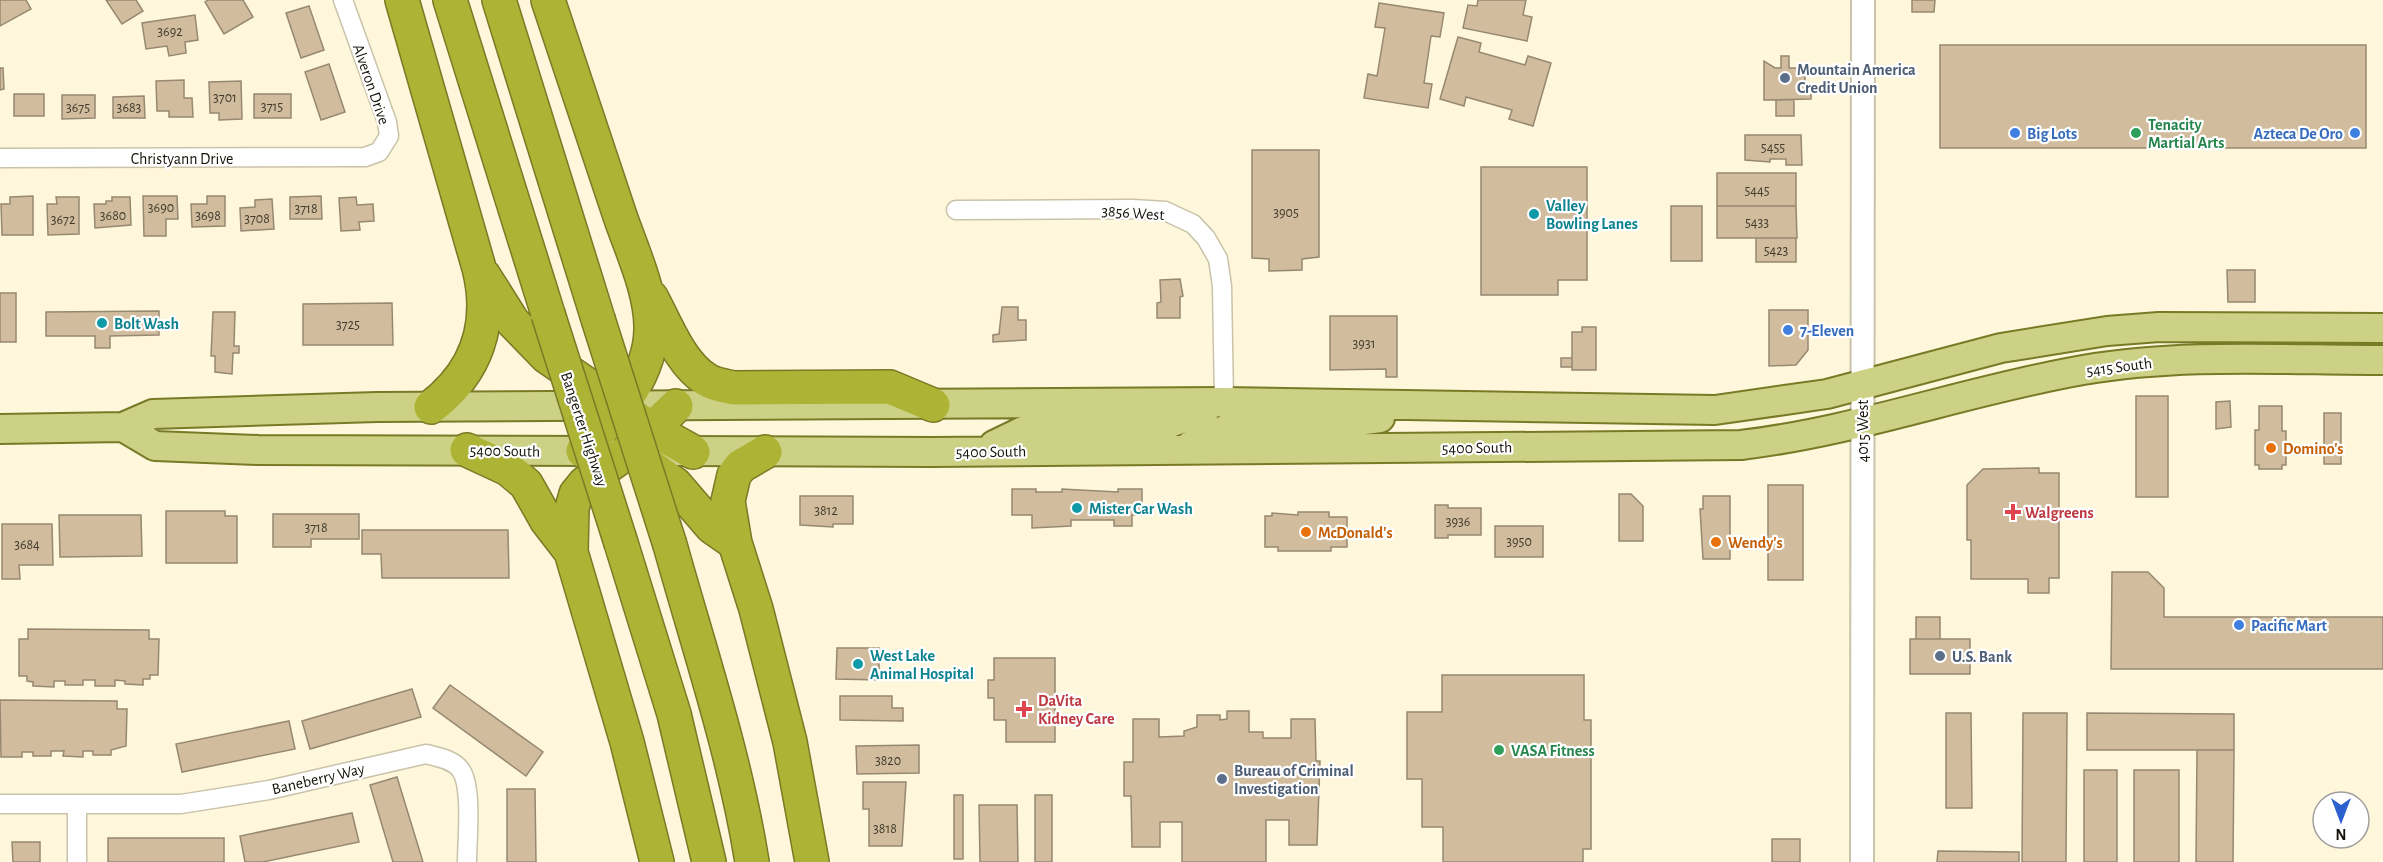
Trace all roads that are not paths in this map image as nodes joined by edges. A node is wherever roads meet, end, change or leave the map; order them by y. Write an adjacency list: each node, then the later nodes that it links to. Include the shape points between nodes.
1 (343, 0): 7 (street, Alveron Drive, via 390,136 379,152)
2 (402, 0): 10 (highway)
3 (450, 0): 38 (highway, Bangerter Highway, bridge, via 674,714)
4 (499, 0): 39 (highway, bridge, via 670,545)
5 (548, 0): 11 (highway)
6 (1863, 0): 14 (street, 4015 West)
7 (365, 157): 8 (street, Christyann Drive)
8 (0, 158)
9 (956, 210): 15 (street, 3856 West, via 1133,209 1165,211 1193,224 1218,259)
10 (479, 268): 19 (highway, via 485,320 476,354 457,384); 23 (highway, via 501,304 541,350 569,374)
11 (641, 279): 16 (highway, via 690,364 711,382 734,388 890,387); 23 (highway, via 651,331 642,367)
12 (2383, 328): 14 (main road, 5415 South, via 2159,327 2107,331 2010,346)
13 (2383, 360): 21 (main road, 5415 South, via 2143,362 2031,380)
14 (1862, 386): 18 (main road, 5400 South, via 1715,410); 21 (street, 4015 West)
15 (1224, 402): 16 (main road, 5400 South); 18 (main road, 5400 South); 28 (main road, via 1170,423 1080,423 1023,431)
16 (933, 405): 17 (main road, 5400 South)
17 (676, 406): 23 (main road, 5400 South); 25 (highway)
18 (1432, 406): 26 (main road, via 1355,422 1300,428 1229,428)
19 (431, 407): 20 (main road, 5400 South); 22 (main road, 5400 South, via 153,414)
20 (576, 407): 23 (highway)
21 (1862, 424): 26 (main road, 5400 South, via 1730,446); 41 (street, 4015 West)
22 (123, 428): 24 (main road, 5400 South); 27 (main road, 5400 South, via 155,446)
23 (603, 428): 25 (highway); 27 (main road, 5400 South)
24 (0, 429)
25 (641, 440): 29 (highway); 31 (highway, via 712,527); 32 (highway, via 576,494 570,523)
26 (1184, 448): 28 (main road, 5400 South)
27 (467, 450): 32 (highway, via 508,469 526,484 547,522)
28 (981, 451): 30 (main road, 5400 South)
29 (693, 452): 30 (main road, 5400 South)
30 (765, 452): 31 (highway, via 741,466 730,484 728,501)
31 (735, 543): 40 (highway, via 774,675)
32 (571, 552): 37 (highway, via 627,742)
33 (0, 804): 34 (street, Baneberry Way)
34 (77, 804): 35 (street); 36 (street, Baneberry Way, via 181,804 268,790 426,754 446,759 460,769 467,786)
35 (77, 862)
36 (467, 862)
37 (657, 862)
38 (709, 862)
39 (752, 862)
40 (812, 862)
41 (1862, 862)

